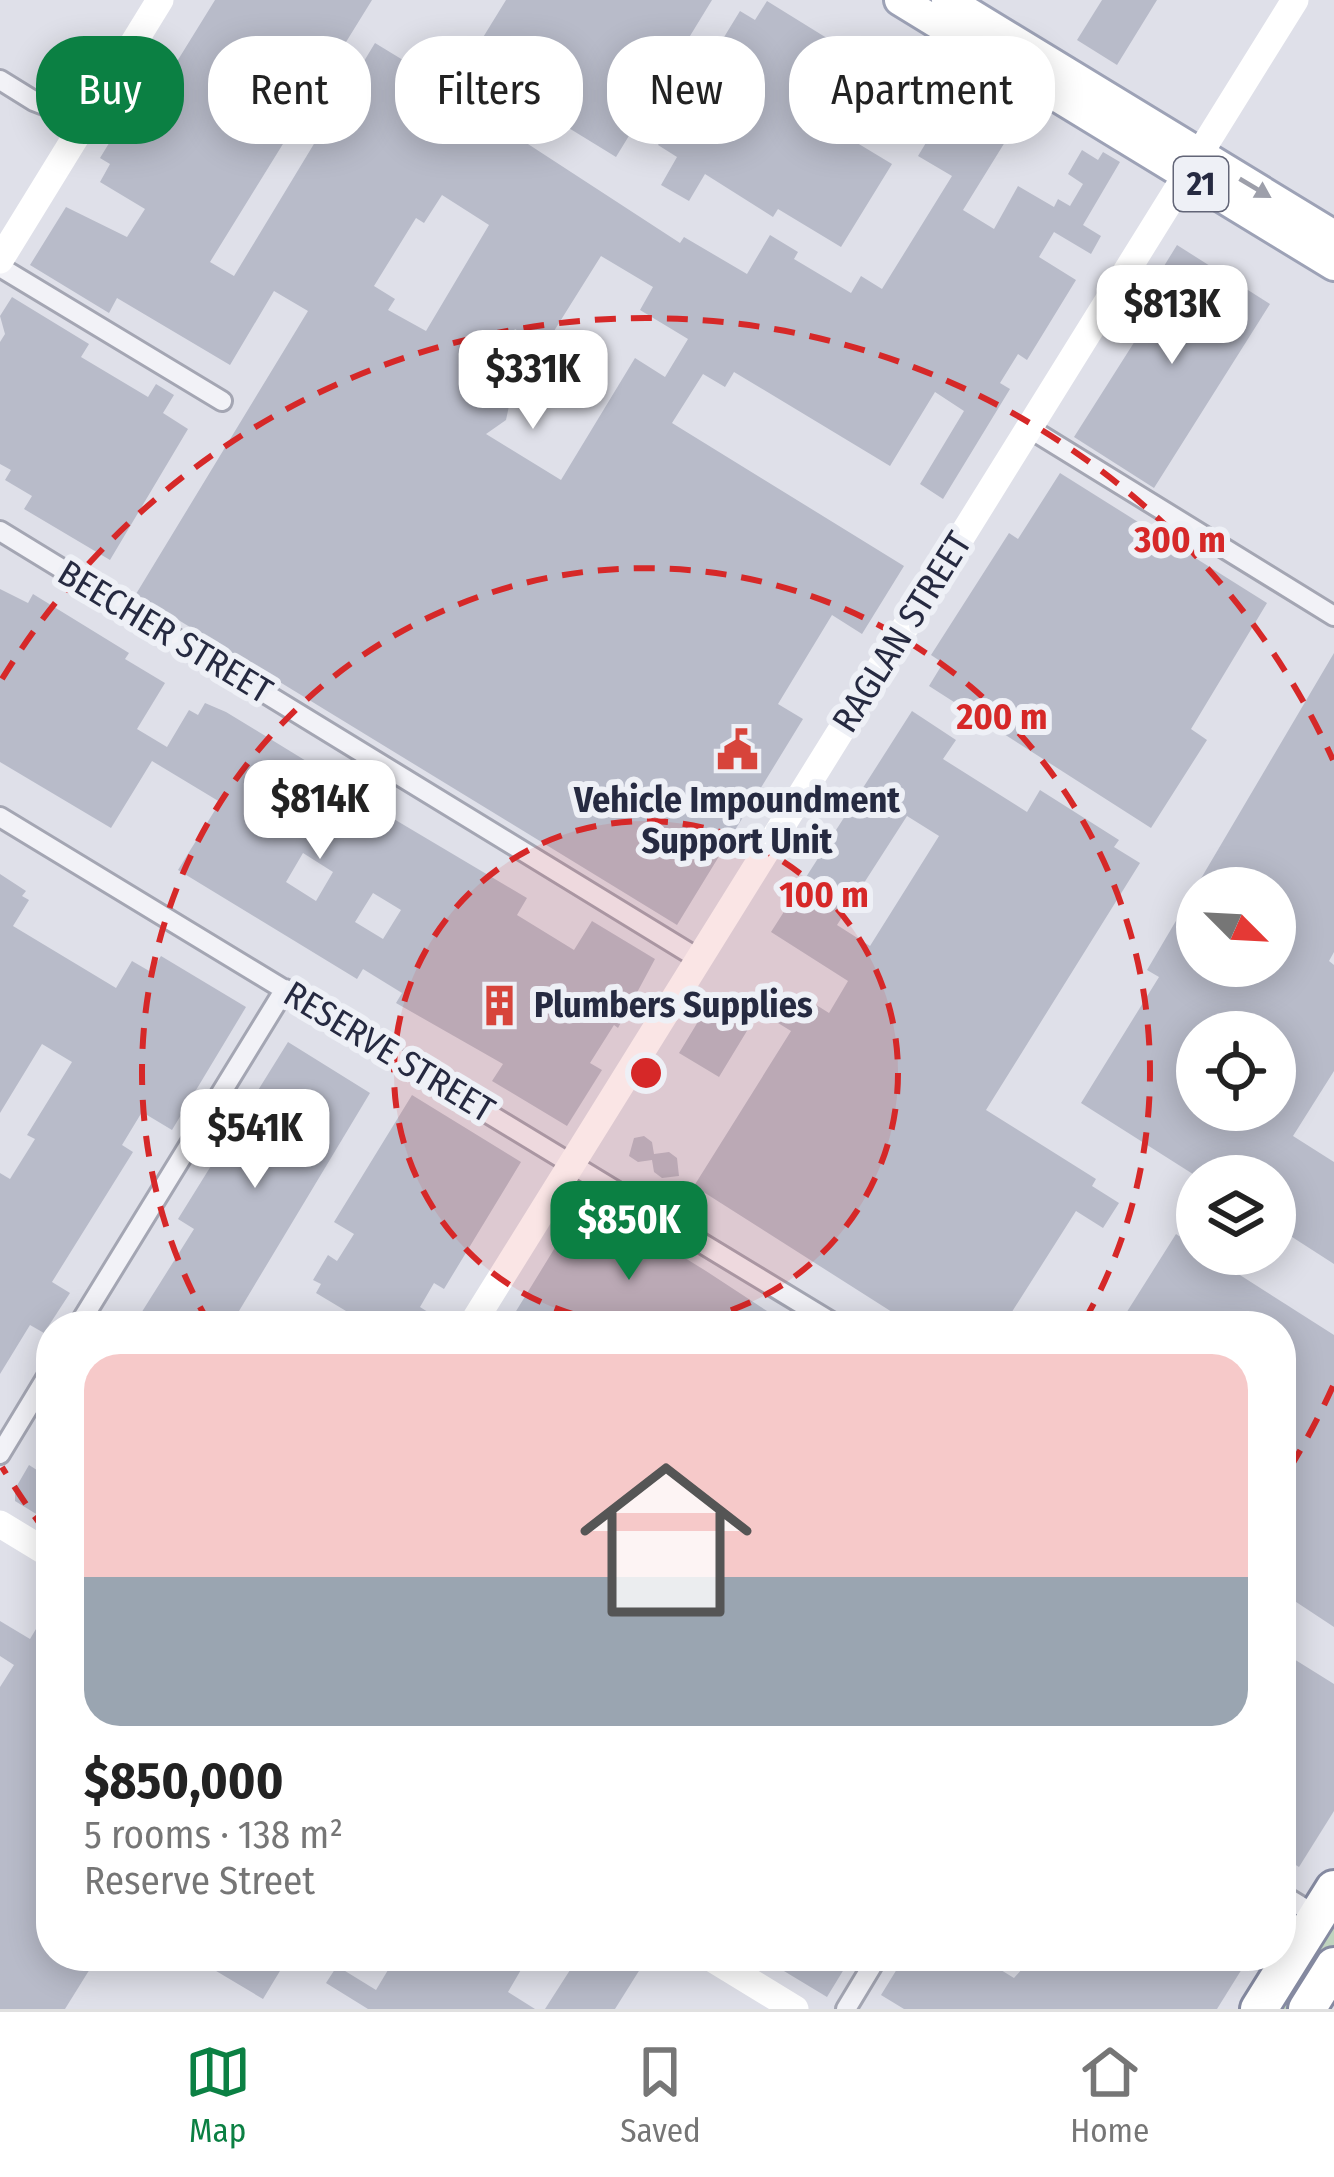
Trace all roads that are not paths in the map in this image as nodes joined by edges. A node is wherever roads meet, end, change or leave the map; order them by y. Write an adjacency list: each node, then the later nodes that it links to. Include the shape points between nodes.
1 (160, 0): 5 (street)
2 (900, 0): 9 (main road, 21)
3 (947, 0): 9 (main road, 21)
4 (1295, 0): 9 (street, RAGLAN STREET)
5 (138, 36)
6 (0, 80): 7 (street)
7 (36, 102)
8 (72, 144): 11 (street)
9 (1193, 165): 10 (main road, 21, one-way to 10); 12 (main road, 21); 14 (street, RAGLAN STREET)
10 (1334, 236)
11 (0, 264): 13 (street)
12 (1334, 265)
13 (222, 401)
14 (1029, 428): 16 (street); 18 (street, RAGLAN STREET)
15 (0, 531): 18 (street, BEECHER STREET)
16 (1334, 616)
17 (0, 818): 19 (street, RESERVE STREET)
18 (699, 959): 20 (street, RAGLAN STREET)
19 (285, 989): 20 (street, RESERVE STREET); 21 (street)
20 (572, 1164): 22 (street, RAGLAN STREET); 23 (street, RESERVE STREET)
21 (87, 1311)
22 (480, 1311)
23 (813, 1311)
24 (36, 1395): 25 (street)
25 (0, 1454)
26 (0, 1524): 27 (street)
27 (36, 1546)
28 (1296, 1897): 29 (street)
29 (1326, 1903): 30 (highway)
30 (1296, 1950)
31 (1334, 1966): 38 (highway)
32 (733, 1971): 35 (street)
33 (869, 1971): 36 (street)
34 (1283, 1971): 37 (highway)
35 (795, 2009)
36 (846, 2009)
37 (1259, 2009)
38 (1307, 2009)

